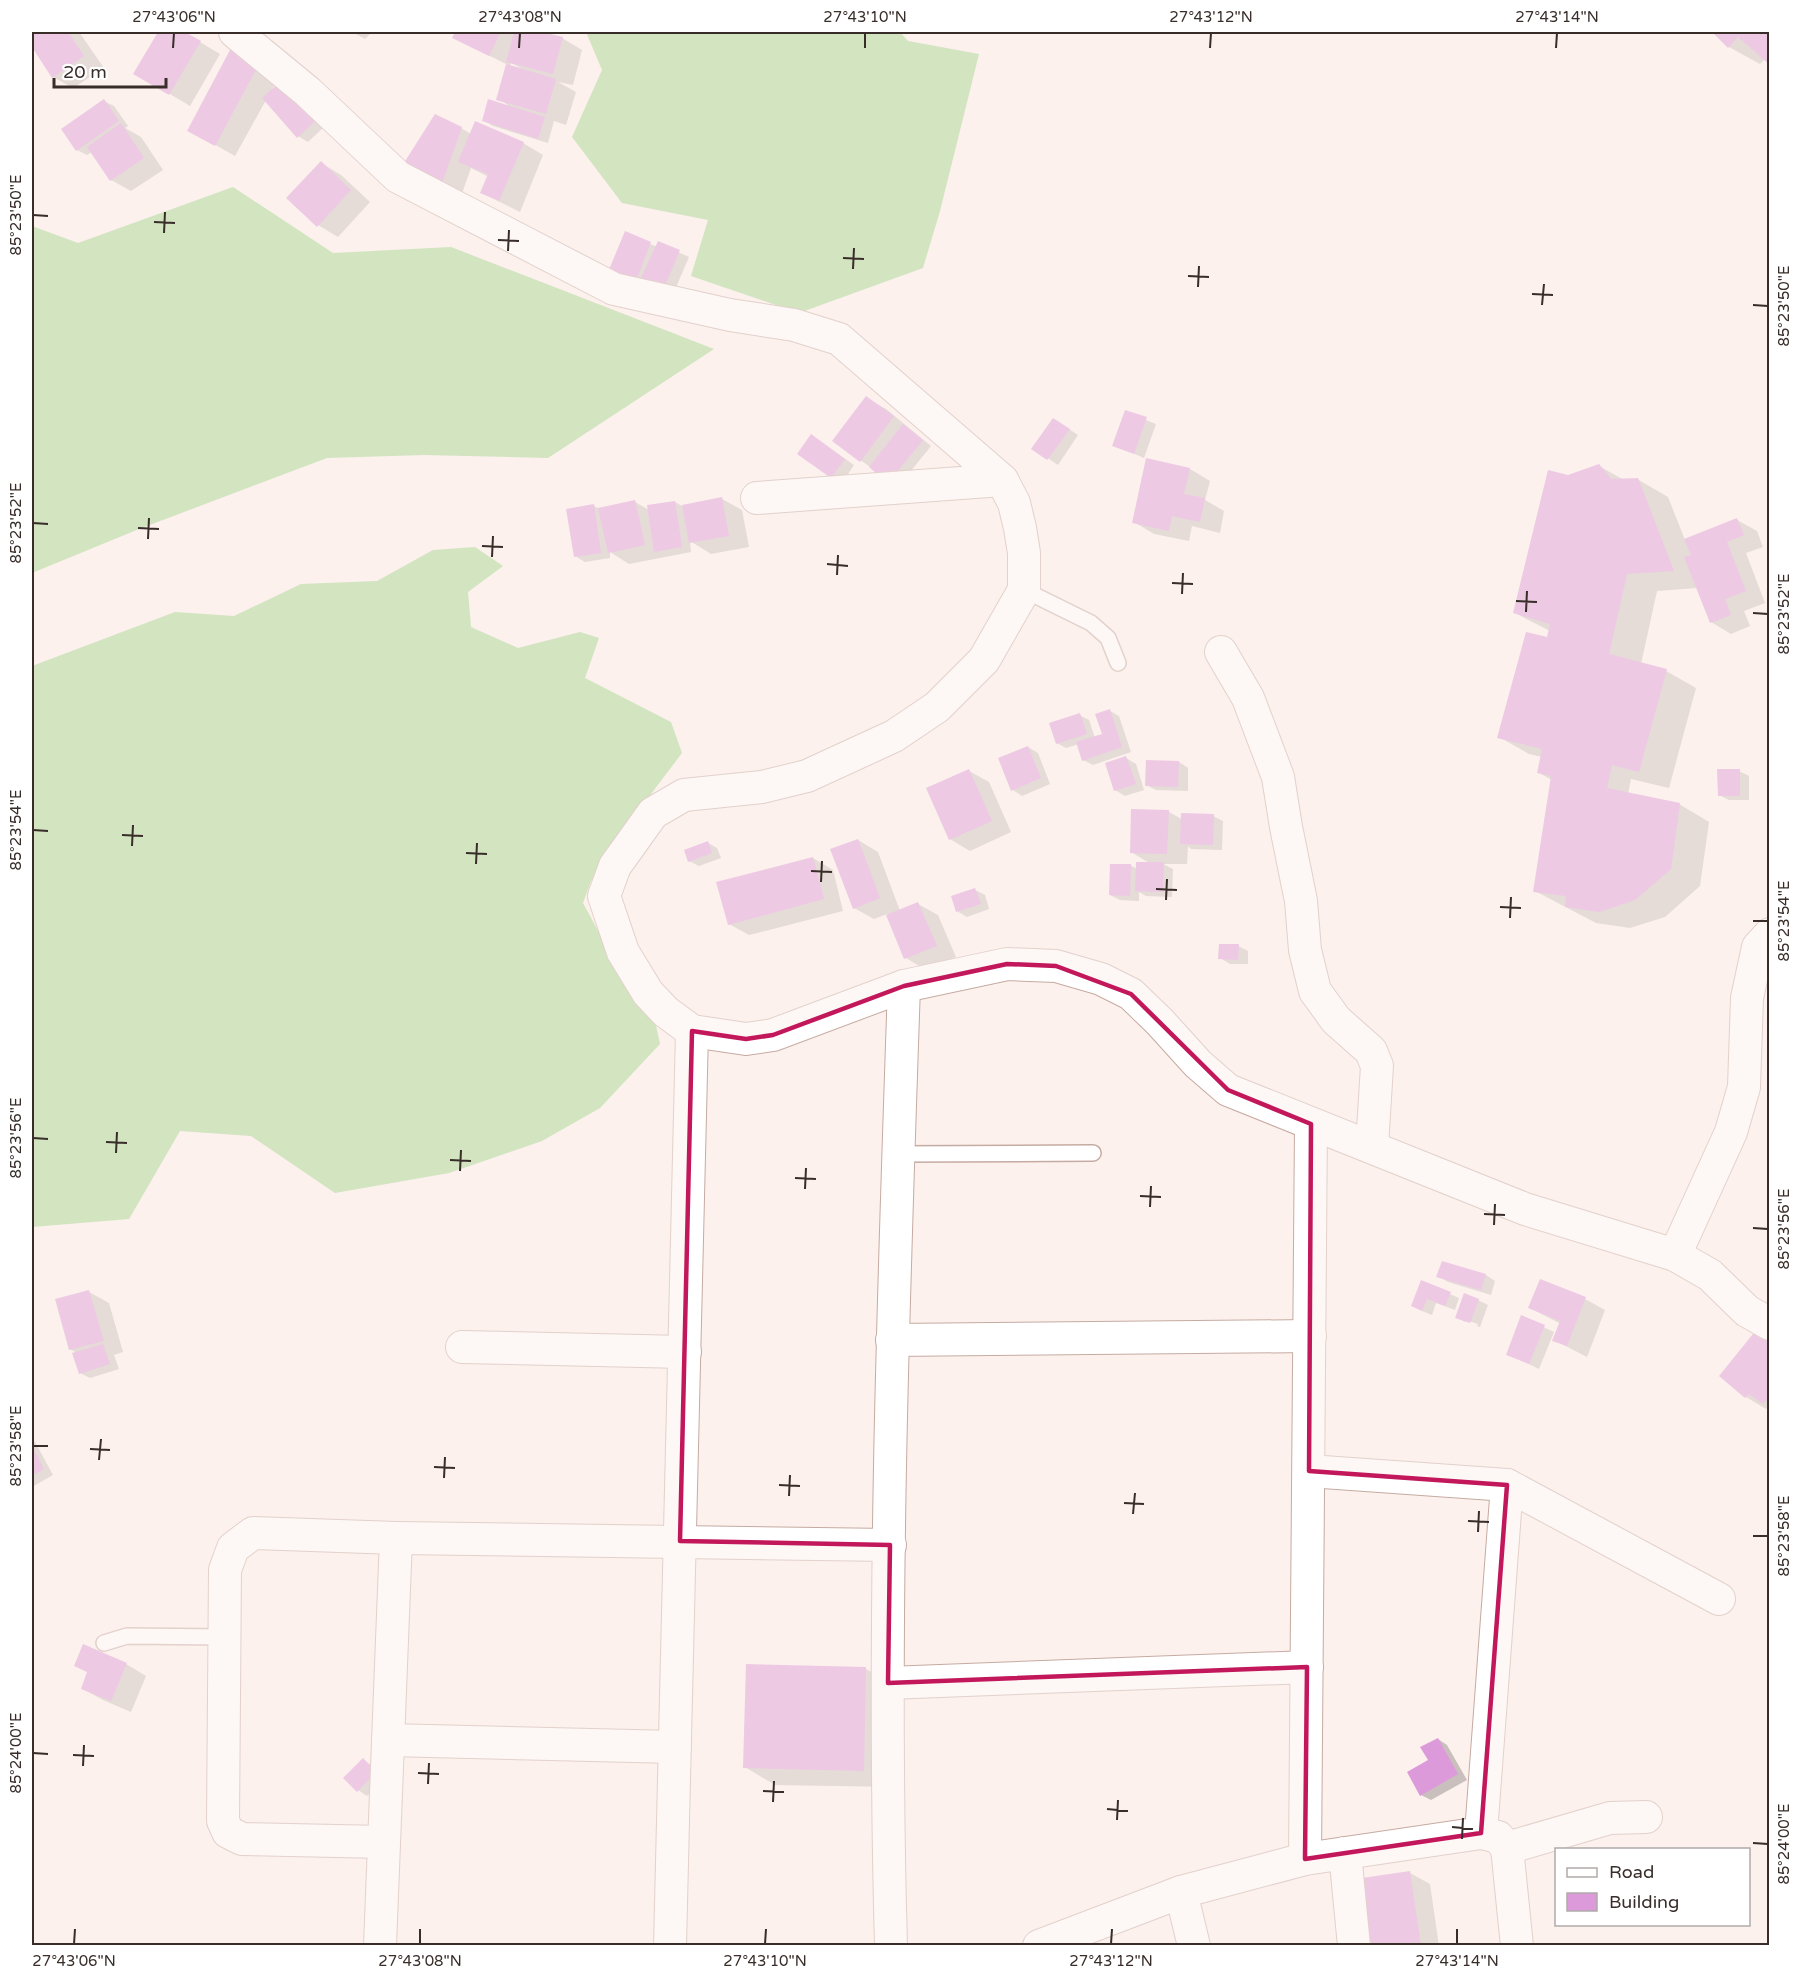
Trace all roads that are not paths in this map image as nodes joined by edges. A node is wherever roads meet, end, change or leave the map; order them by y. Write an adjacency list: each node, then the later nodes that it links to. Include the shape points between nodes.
1 (235, 32): 2 (street, via 308,92 398,177 614,289 794,325 839,339)
2 (1002, 480): 3 (street); 4 (street, via 1014,503 1020,528)
3 (757, 498)
4 (1024, 590): 6 (lane, via 1090,623 1108,638); 9 (street, via 984,660 938,706 894,736 807,776 762,787 684,795 653,813 615,866 604,896 623,952 648,993)
5 (1221, 652): 11 (street, via 1248,699 1278,777 1315,991 1336,1020 1371,1051 1377,1066)
6 (1118, 663)
7 (1770, 933): 14 (street, via 1758,947 1746,998 1744,1087 1731,1132)
8 (904, 986): 9 (street, via 773,1035 746,1039); 10 (street, via 1007,964 1056,966 1101,979 1131,994 1228,1090); 13 (street)
9 (692, 1031): 19 (street)
10 (1311, 1124): 11 (street); 16 (street)
11 (1372, 1146): 14 (street, via 1525,1209)
12 (1093, 1153): 13 (lane)
13 (898, 1154): 17 (street)
14 (1675, 1255): 15 (street, via 1710,1275 1747,1311)
15 (1770, 1324)
16 (1310, 1336): 17 (street); 20 (street)
17 (892, 1340): 24 (street)
18 (462, 1347): 19 (street)
19 (685, 1352): 23 (street)
20 (1309, 1471): 21 (street); 28 (street)
21 (1507, 1485): 25 (street); 33 (street)
22 (396, 1538): 23 (street); 26 (street, via 253,1533 233,1548 225,1570); 30 (street)
23 (680, 1541): 24 (street); 31 (street)
24 (890, 1545): 29 (street)
25 (1719, 1599)
26 (224, 1637): 27 (lane, via 127,1636); 34 (street, via 222,1812 228,1832 255,1840)
27 (104, 1643)
28 (1307, 1666): 29 (street); 36 (street)
29 (888, 1683): 40 (street)
30 (388, 1740): 31 (street); 34 (street)
31 (675, 1747): 39 (street)
32 (1646, 1817): 33 (street, via 1610,1818)
33 (1494, 1840): 35 (street); 44 (street)
34 (384, 1842): 38 (street)
35 (1345, 1853): 36 (street); 43 (street)
36 (1305, 1858): 37 (street)
37 (1181, 1892): 41 (street); 42 (street)
38 (380, 1946)
39 (670, 1946)
40 (891, 1946)
41 (1039, 1946)
42 (1194, 1946)
43 (1354, 1946)
44 (1517, 1946)

